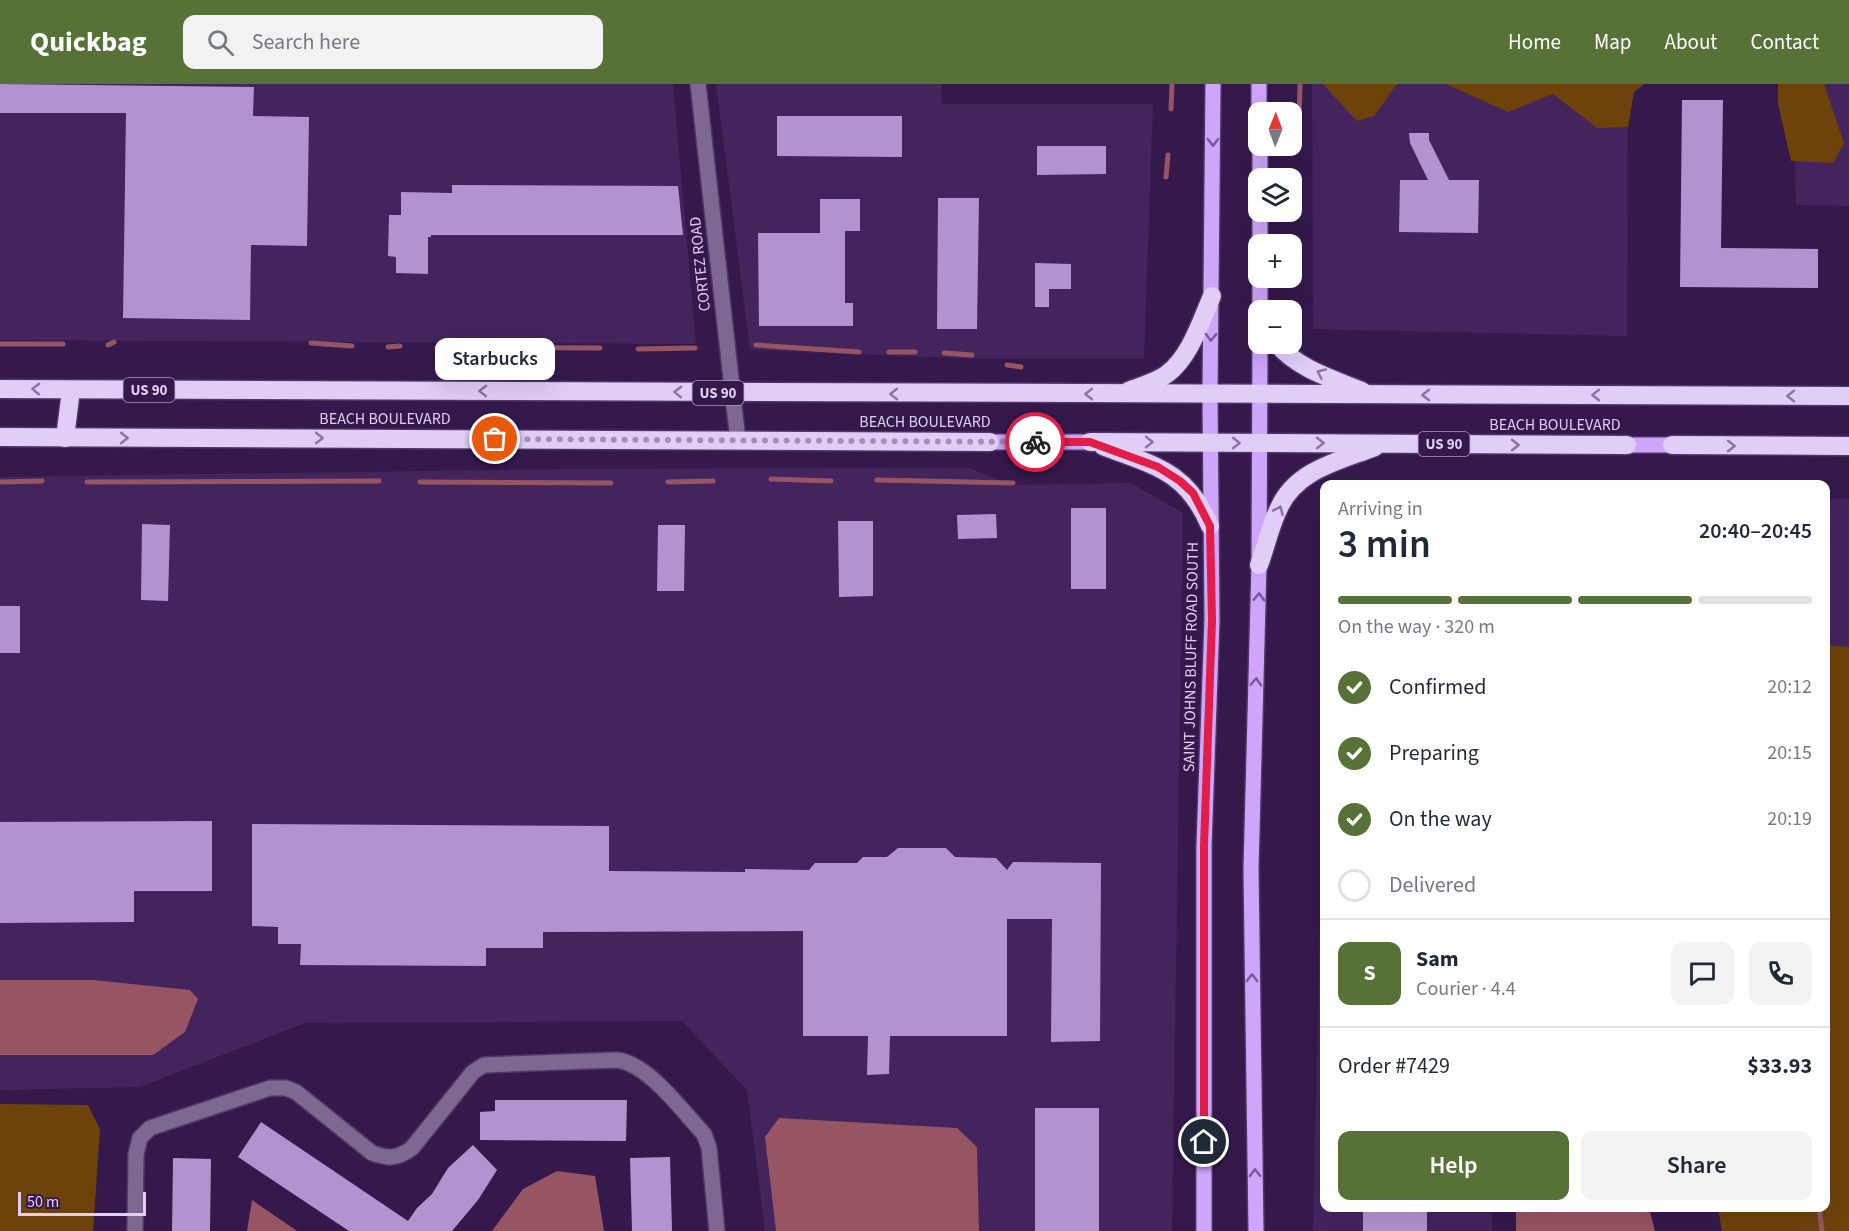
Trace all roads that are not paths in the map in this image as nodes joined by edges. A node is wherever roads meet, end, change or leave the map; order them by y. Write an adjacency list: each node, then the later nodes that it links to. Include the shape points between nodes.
1 (698, 84): 10 (street, CORTEZ ROAD)
2 (1213, 84): 5 (main road, SAINT JOHNS BLUFF ROAD SOUTH, one-way to 5)
3 (1259, 84): 4 (main road)
4 (1259, 102)
5 (1212, 296): 11 (highway, via 1193,339 1167,375); 12 (main road, SAINT JOHNS BLUFF ROAD SOUTH, one-way to 12)
6 (1260, 354): 13 (main road)
7 (1287, 354): 14 (highway, one-way to 7)
8 (0, 389): 9 (highway, US 90, one-way to 8)
9 (71, 390): 10 (highway, US 90, one-way to 9); 17 (highway)
10 (732, 393): 11 (highway, US 90, one-way to 10); 18 (street, CORTEZ ROAD)
11 (1122, 394): 12 (highway, US 90)
12 (1210, 394): 13 (highway, US 90); 21 (main road, SAINT JOHNS BLUFF ROAD SOUTH)
13 (1260, 394): 14 (highway, US 90); 22 (main road)
14 (1370, 394): 15 (highway, US 90, one-way to 14)
15 (1849, 396)
16 (0, 438): 17 (highway, BEACH BOULEVARD / US 90)
17 (65, 438): 18 (highway, BEACH BOULEVARD / US 90, one-way to 18)
18 (738, 441): 19 (highway, BEACH BOULEVARD / US 90)
19 (990, 442): 20 (main road, BEACH BOULEVARD / US 90)
20 (1090, 442): 21 (highway, BEACH BOULEVARD / US 90, one-way to 21); 27 (highway, via 1158,467 1180,481 1193,493)
21 (1210, 442): 22 (highway, BEACH BOULEVARD / US 90, one-way to 22); 27 (main road, SAINT JOHNS BLUFF ROAD SOUTH)
22 (1262, 443): 23 (highway, BEACH BOULEVARD / US 90, one-way to 23); 28 (main road)
23 (1384, 444): 24 (highway, BEACH BOULEVARD / US 90, one-way to 24); 28 (highway, one-way to 23, via 1279,507 1293,486 1310,473)
24 (1627, 445): 25 (main road, BEACH BOULEVARD / US 90)
25 (1672, 445): 26 (highway, BEACH BOULEVARD / US 90, one-way to 26)
26 (1849, 446)
27 (1210, 526): 31 (main road, SAINT JOHNS BLUFF ROAD SOUTH, via 1212,620 1204,846)
28 (1259, 566): 32 (main road, one-way to 28, via 1251,868)
29 (135, 1231): 30 (street, via 136,1155 140,1138 150,1128 270,1088 286,1088 372,1153 399,1157 412,1148 473,1072 484,1065 617,1060 642,1068 704,1134 709,1148)
30 (717, 1231)
31 (1204, 1231)
32 (1256, 1231)

